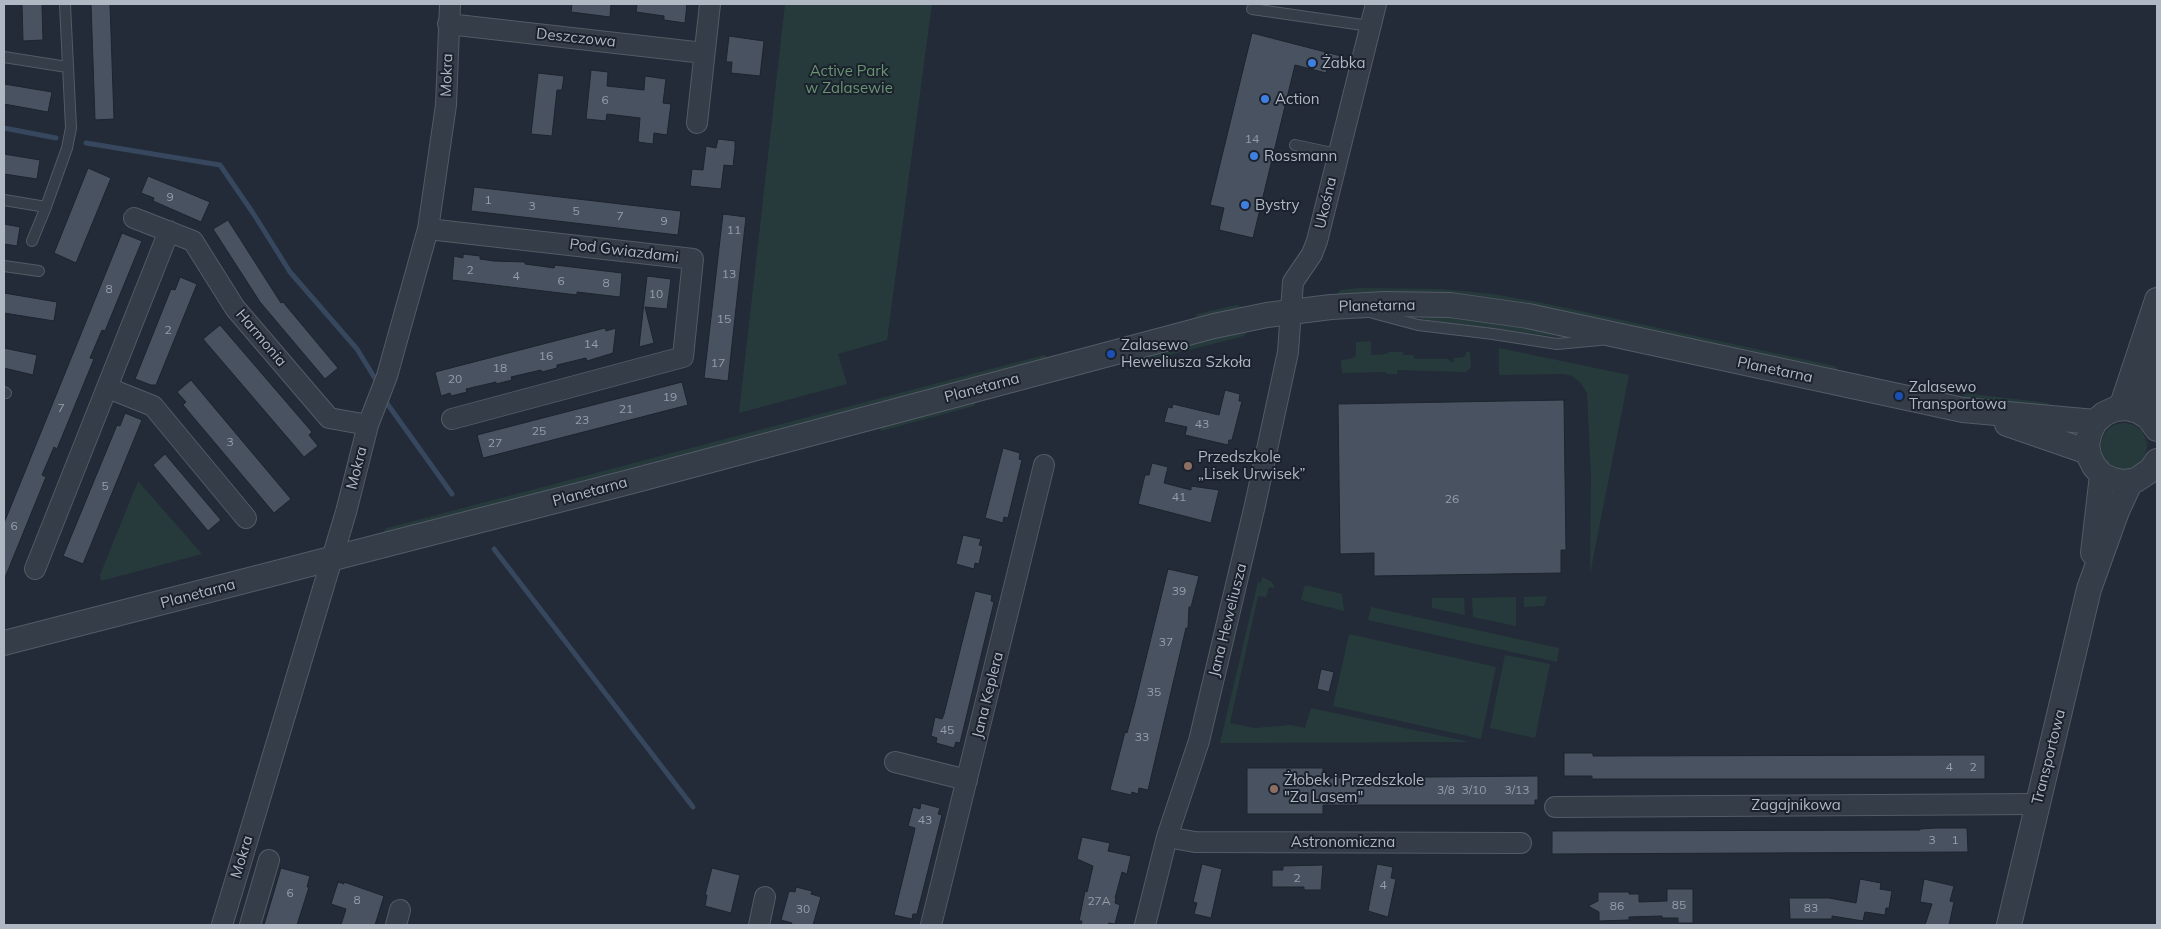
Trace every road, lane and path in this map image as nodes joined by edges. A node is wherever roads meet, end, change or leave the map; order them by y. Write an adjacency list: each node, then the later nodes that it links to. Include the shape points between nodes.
1 (65, 4): 10 (lane)
2 (450, 4): 6 (street, Mokra)
3 (710, 4): 8 (street)
4 (1376, 4): 7 (street, Ukośna)
5 (1252, 9): 7 (lane)
6 (448, 24): 8 (street, Deszczowa); 17 (street, Mokra, via 446,105)
7 (1370, 26): 13 (street, Ukośna)
8 (704, 53): 11 (street)
9 (4, 57): 10 (lane)
10 (67, 67): 15 (lane, via 71,128)
11 (697, 122)
12 (1295, 145): 13 (lane)
13 (1338, 154): 23 (street, Ukośna, via 1317,241 1293,282)
14 (4, 200): 15 (lane)
15 (46, 207): 19 (lane)
16 (134, 218): 18 (street, Harmonia)
17 (428, 229): 28 (street, Pod Gwiazdami, via 694,259 683,357); 31 (street, Mokra, via 387,376)
18 (169, 231): 25 (street); 31 (street, Harmonia, via 193,241 235,308 329,418)
19 (32, 241)
20 (4, 266): 21 (lane)
21 (39, 271)
22 (2157, 300): 26 (street)
23 (1292, 311): 27 (street, Planetarna, via 1385,304 1450,305 1528,316); 38 (street, Planetarna, via 1214,326); 46 (street, Jana Heweliusza, via 1288,352 1241,565 1198,741)
24 (2157, 332): 30 (street)
25 (108, 388): 37 (street, via 153,406); 39 (street)
26 (2121, 408): 29 (street, via 2104,414); 30 (street, via 2132,409)
27 (1963, 410): 29 (street, Planetarna); 32 (street, Planetarna)
28 (452, 419)
29 (2095, 422): 32 (street, via 2088,438)
30 (2154, 424)
31 (368, 425): 38 (street, Mokra)
32 (2088, 452): 35 (street)
33 (2157, 462): 36 (street, via 2147,474)
34 (1044, 465): 43 (street, Jana Keplera)
35 (2102, 475): 36 (street, via 2119,482); 40 (street, Transportowa)
36 (2131, 482): 40 (street, Transportowa, via 2113,521)
37 (246, 518)
38 (331, 560): 41 (street, Planetarna); 50 (street, Mokra)
39 (35, 569)
40 (2089, 589): 44 (street, Transportowa)
41 (7, 643)
42 (895, 762): 43 (street)
43 (967, 780): 53 (street, Jana Keplera)
44 (2038, 804): 45 (street, Zagajnikowa); 55 (street, Transportowa)
45 (1555, 807)
46 (1167, 838): 47 (street, Astronomiczna, via 1195,842); 54 (street, Jana Heweliusza)
47 (1521, 843)
48 (269, 860): 51 (street)
49 (765, 897): 52 (street)
50 (222, 925)
51 (250, 925)
52 (759, 925)
53 (931, 925)
54 (1145, 925)
55 (2009, 925)

